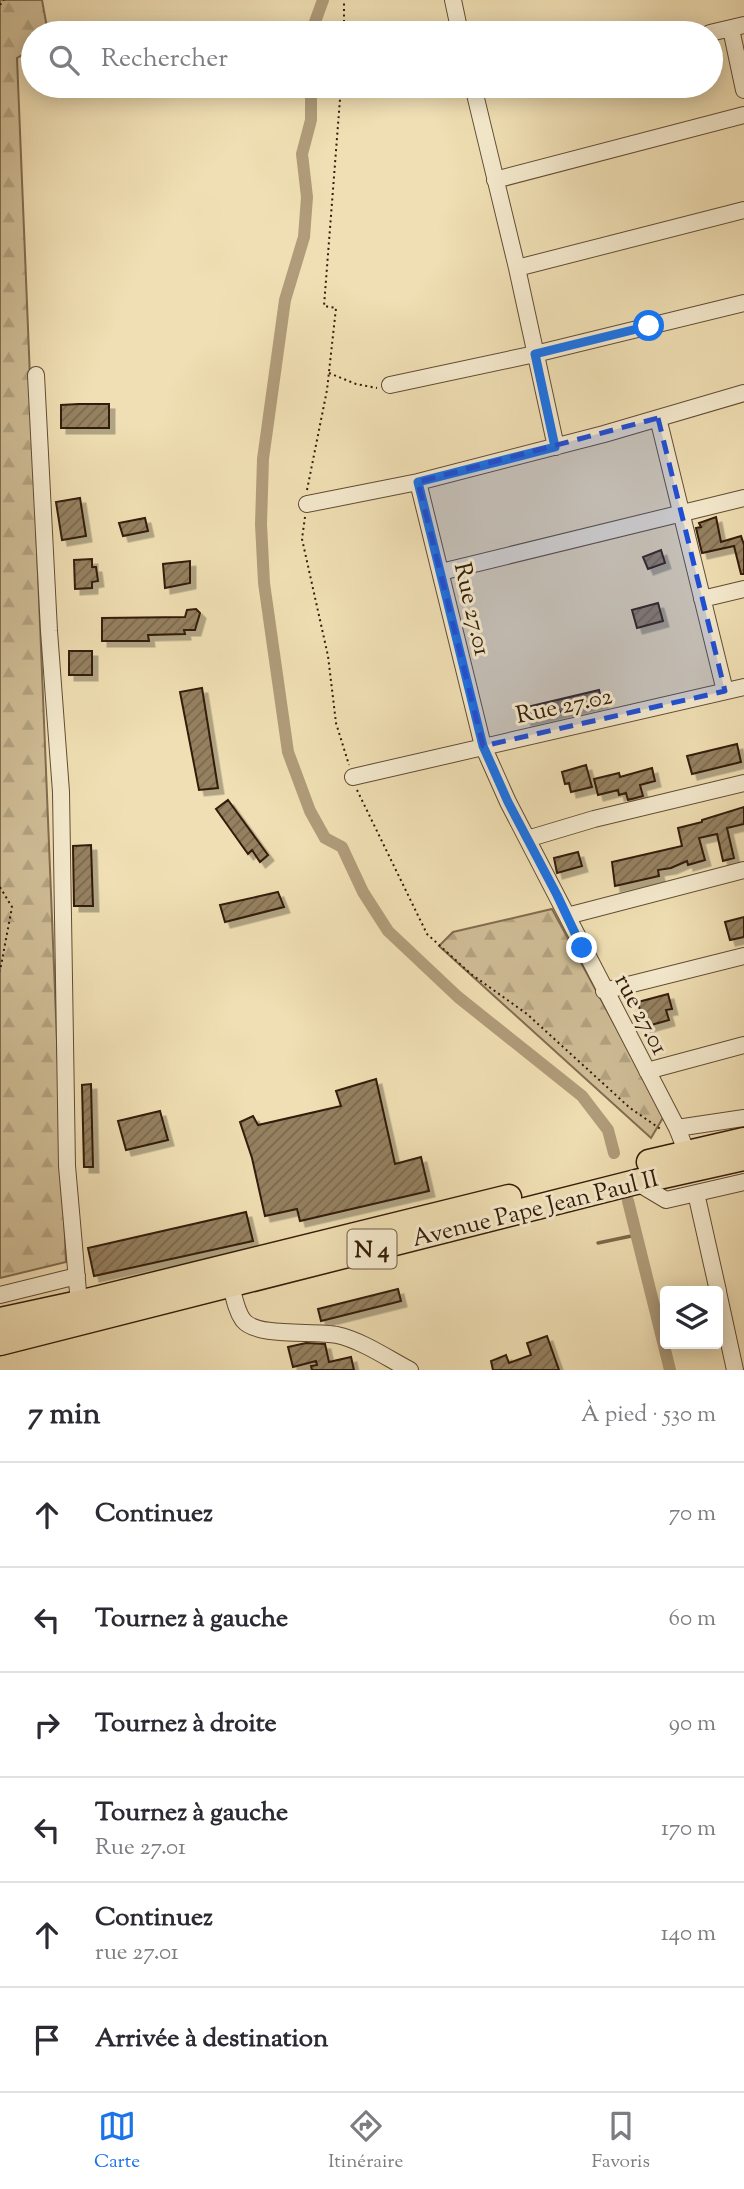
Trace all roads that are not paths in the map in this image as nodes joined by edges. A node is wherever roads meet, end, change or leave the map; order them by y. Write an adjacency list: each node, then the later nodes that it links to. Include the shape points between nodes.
1 (455, 0): 2 (street)
2 (458, 21)
3 (738, 27): 4 (street)
4 (744, 90)
5 (481, 98): 7 (street)
6 (744, 115): 7 (street)
7 (495, 180): 9 (street)
8 (744, 210): 9 (street)
9 (517, 268): 11 (street)
10 (744, 303): 11 (street)
11 (535, 354): 13 (street); 16 (street)
12 (36, 375): 44 (street, via 61,792 67,1166)
13 (390, 385)
14 (744, 393): 15 (street)
15 (658, 418): 16 (street); 20 (street)
16 (555, 447): 17 (street)
17 (418, 482): 19 (street); 21 (street, Rue 27.01)
18 (744, 498): 20 (street)
19 (307, 504)
20 (681, 515): 21 (street); 23 (street)
21 (441, 572): 26 (street, Rue 27.01)
22 (744, 589): 23 (street)
23 (702, 600): 25 (street)
24 (744, 687): 25 (street, Rue 27.02)
25 (725, 691): 26 (street, Rue 27.02)
26 (483, 746): 27 (street, Rue 27.02); 29 (street, rue 27.01)
27 (353, 777)
28 (744, 783): 29 (street)
29 (527, 839): 31 (street, rue 27.01)
30 (744, 870): 31 (street)
31 (567, 916): 33 (street, rue 27.01)
32 (744, 956): 33 (street)
33 (604, 990): 35 (street, rue 27.01)
34 (744, 1045): 35 (street)
35 (647, 1071): 37 (street, rue 27.01)
36 (744, 1118): 37 (street)
37 (677, 1128): 39 (street, rue 27.01)
38 (744, 1140): 39 (highway, Avenue Pape Jean Paul II / N 4)
39 (687, 1153): 48 (highway, Avenue Pape Jean Paul II / N 4)
40 (744, 1158): 41 (highway, Avenue Pape Jean Paul II / N 4)
41 (636, 1182): 43 (street, via 666,1200); 45 (highway, Avenue Pape Jean Paul II / N 4)
42 (744, 1182): 43 (street)
43 (696, 1193): 46 (street)
44 (77, 1276): 47 (street); 48 (street)
45 (231, 1285): 51 (highway, Avenue Pape Jean Paul II / N 4); 52 (street, via 245,1323 262,1330 351,1339)
46 (717, 1286)
47 (0, 1295)
48 (79, 1303): 50 (highway, Avenue Pape Jean Paul II / N 4)
49 (723, 1315): 53 (street)
50 (0, 1320)
51 (0, 1343)
52 (410, 1370)
53 (735, 1370)

